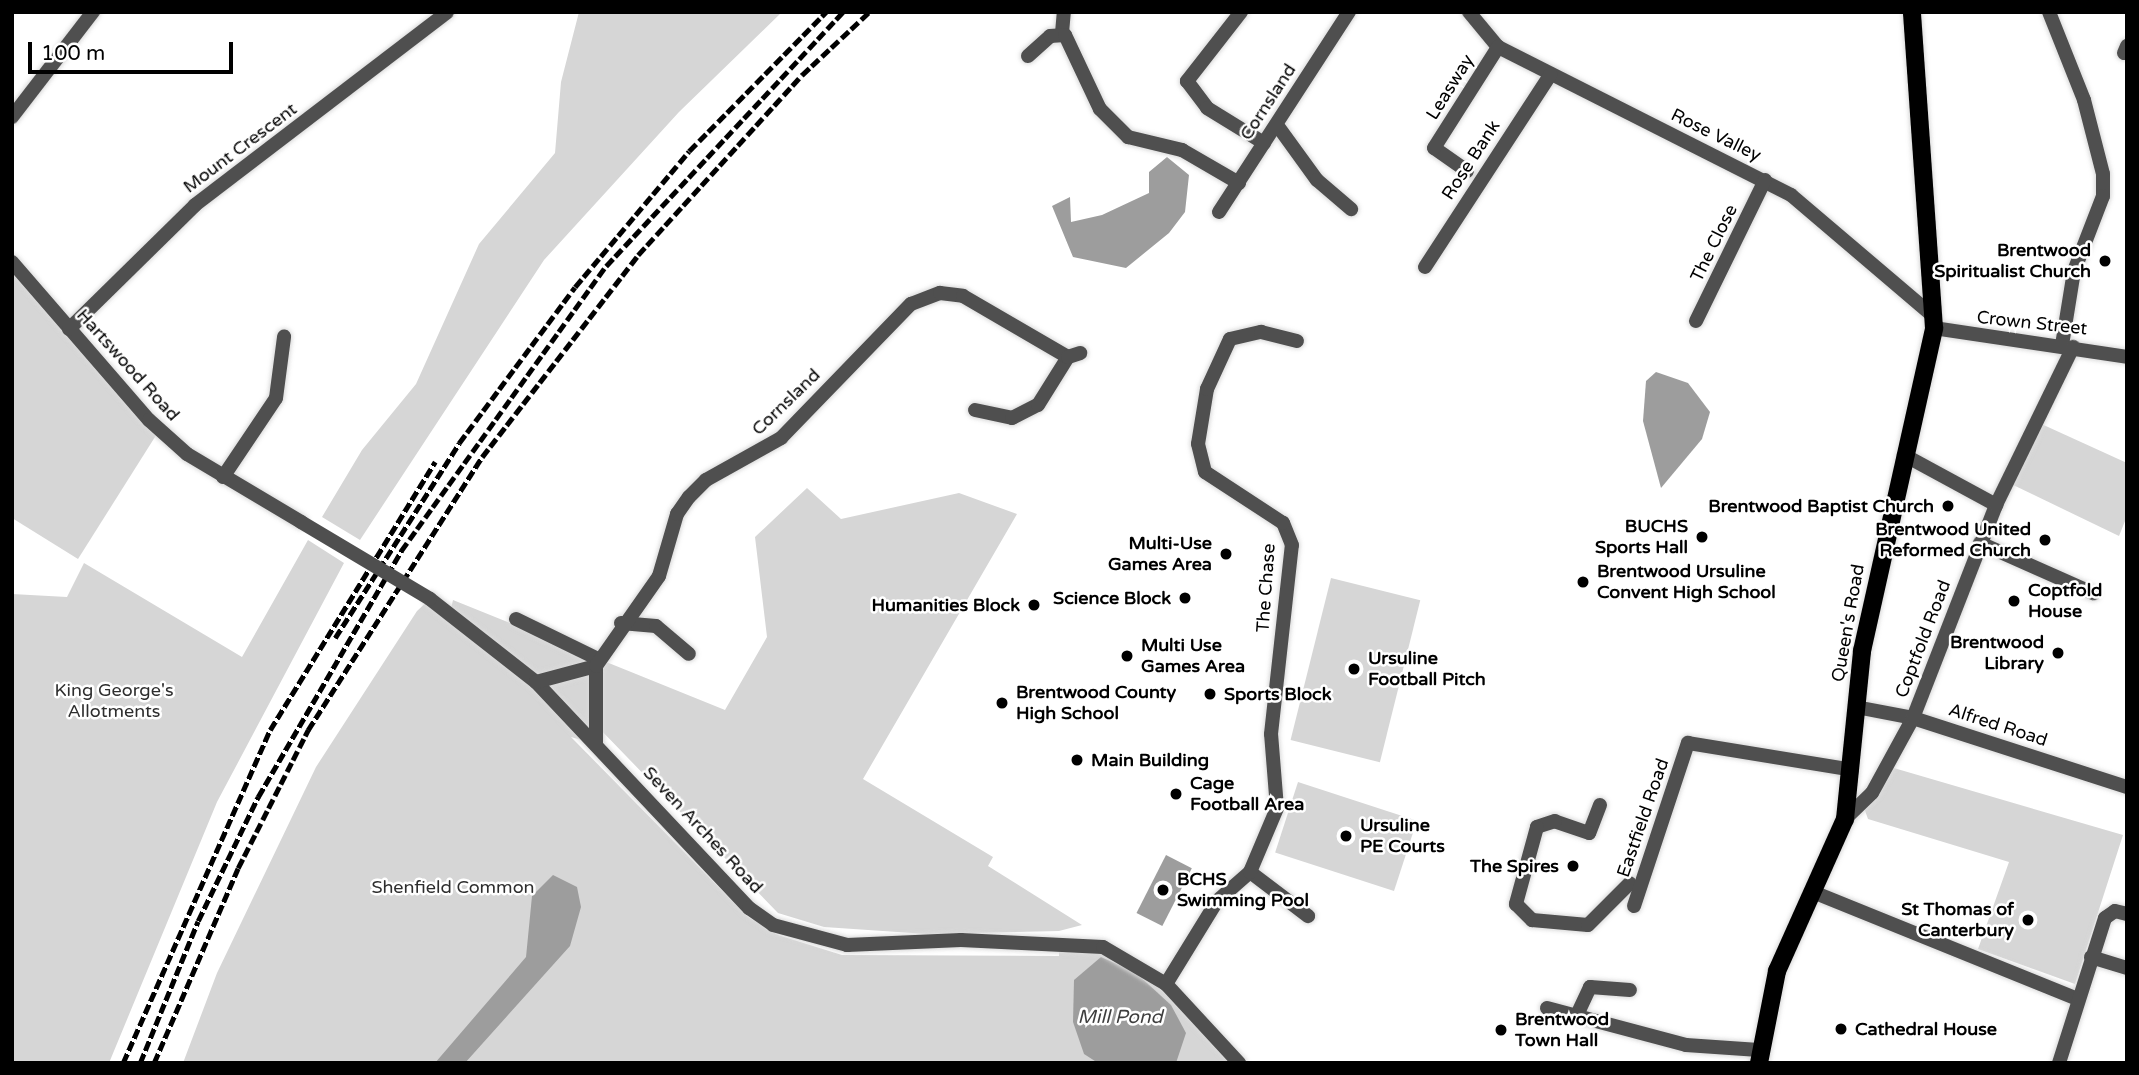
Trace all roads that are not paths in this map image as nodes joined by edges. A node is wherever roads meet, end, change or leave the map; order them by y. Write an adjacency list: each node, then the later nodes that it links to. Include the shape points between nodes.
1 (93, 12): 13 (street)
2 (447, 12): 25 (street, Mount Crescent, via 195,205)
3 (1064, 12): 9 (street)
4 (1241, 12): 15 (street, via 1187,81 1207,108)
5 (1349, 12): 14 (street, Cornsland)
6 (1469, 12): 10 (street, Rose Valley)
7 (1912, 12): 24 (main road, Queen's Road)
8 (2049, 12): 28 (street, Coptfold Road, via 2084,100 2103,174 2103,196 2074,271)
9 (1062, 33): 11 (street); 18 (street, via 1076,49 1100,109 1128,137 1182,150)
10 (1498, 47): 12 (street, Rose Valley); 16 (street, Leasway, via 1434,148)
11 (1028, 56)
12 (1550, 74): 17 (street, Rose Valley); 22 (street, Rose Bank)
13 (12, 117)
14 (1277, 125): 15 (street, Cornsland); 19 (street, via 1317,180)
15 (1264, 144): 18 (street, Cornsland)
16 (1468, 171)
17 (1765, 180): 23 (street, The Close); 24 (street, Rose Valley, via 1805,206)
18 (1239, 183): 20 (street, Cornsland)
19 (1351, 209)
20 (1219, 212)
21 (12, 262): 25 (street, Hartswood Road)
22 (1424, 267)
23 (1696, 321)
24 (1933, 321): 28 (street, Crown Street); 31 (main road, Queen's Road)
25 (69, 329): 32 (street, Hartswood Road, via 149,420)
26 (284, 337): 32 (street, via 276,398)
27 (1297, 341): 49 (street, The Chase, via 1261,332 1230,339 1207,389 1198,444 1199,460 1213,482 1283,523 1292,545 1271,734 1276,808)
28 (2067, 346): 29 (street, Crown Street); 33 (street, Coptfold Road)
29 (2127, 357)
30 (975, 410): 38 (street, Cornsland, via 1012,418 1038,405 1074,355 963,296 940,293 912,304 781,438 706,480 689,497 677,514 659,576)
31 (1904, 455): 33 (street); 42 (main road, Queen's Road)
32 (223, 477): 34 (street, Hartswood Road)
33 (1996, 505): 35 (street, Coptfold Road)
34 (301, 522): 41 (street, Seven Arches Road, bridge, via 430,599)
35 (1980, 543): 36 (street); 43 (street, Coptfold Road)
36 (2093, 593)
37 (516, 619): 40 (street)
38 (621, 624): 39 (street, via 656,626); 40 (street, Cornsland)
39 (689, 653)
40 (598, 663): 41 (street); 44 (street)
41 (536, 682): 44 (street, Seven Arches Road)
42 (1856, 707): 43 (street, Alfred Road); 45 (main road, Queen's Road)
43 (1913, 718): 46 (street, Alfred Road); 48 (street, Coptfold Road, via 1872,793)
44 (596, 744): 57 (street, Seven Arches Road, via 749,908 799,936 847,945 1087,944 1128,958)
45 (1852, 770): 48 (main road, Queen's Road); 50 (street, Eastfield Road, via 1688,743)
46 (2127, 787)
47 (1600, 805): 50 (street, via 1592,832 1555,821 1537,827 1516,904 1532,920 1588,925)
48 (1845, 820): 51 (main road, Queen's Road)
49 (1250, 872): 54 (street); 57 (street, The Chase, via 1217,901)
50 (1631, 882): 52 (street, Eastfield Road)
51 (1813, 892): 59 (street); 62 (main road, Queen's Road, via 1777,971)
52 (1634, 906)
53 (2127, 914): 55 (street, via 2108,914)
54 (1308, 916)
55 (2091, 957): 56 (street); 59 (street)
56 (2127, 968)
57 (1166, 984): 63 (street, Seven Arches Road)
58 (1630, 990): 61 (street, via 1590,987)
59 (2076, 998): 64 (street, via 2067,1052)
60 (1547, 1008): 61 (street)
61 (1577, 1015): 62 (street, via 1686,1045)
62 (1759, 1057)
63 (1239, 1063)
64 (2059, 1063)

